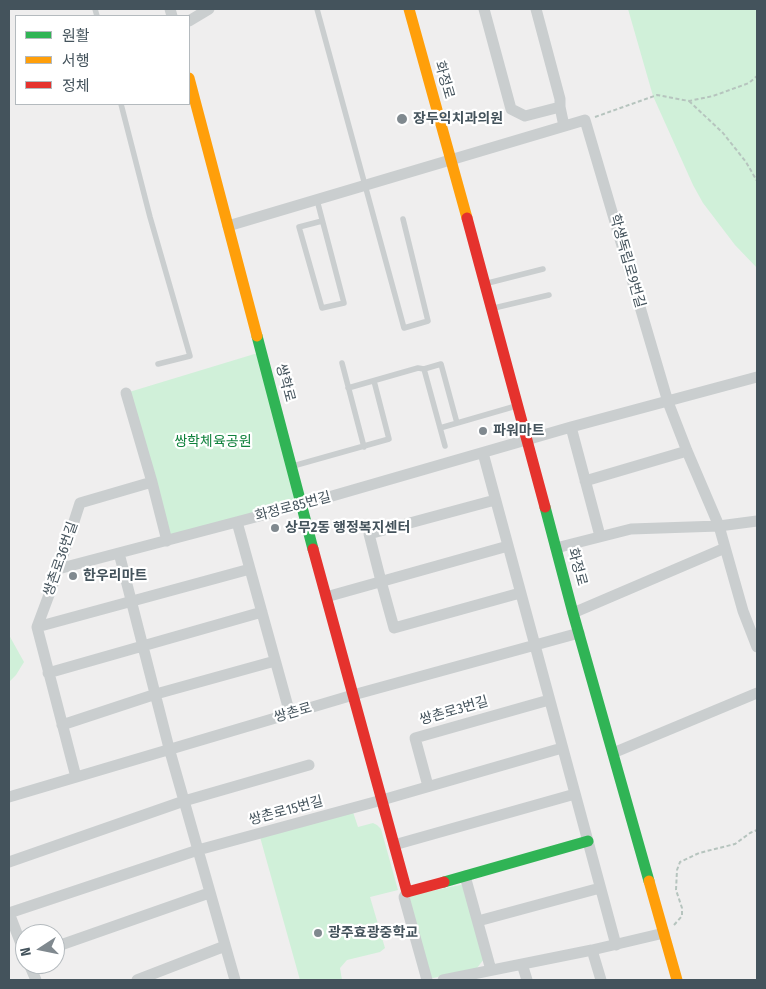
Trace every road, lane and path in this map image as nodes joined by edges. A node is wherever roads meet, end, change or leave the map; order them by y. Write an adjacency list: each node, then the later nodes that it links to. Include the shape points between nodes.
1 (209, 9): 6 (street)
2 (317, 9): 16 (lane)
3 (409, 9): 14 (street, 화정로)
4 (484, 9): 11 (street, via 511,109 525,116)
5 (536, 9): 11 (street)
6 (190, 20)
7 (757, 76): 9 (path, via 749,83)
8 (190, 82): 20 (street, 쌍학로)
9 (689, 101): 12 (path, via 658,95); 15 (path, via 723,133)
10 (121, 105): 26 (lane, via 190,356)
11 (560, 107): 13 (street)
12 (585, 120): 13 (street); 32 (street, 학생독립로9번길)
13 (564, 126): 14 (street)
14 (451, 160): 16 (street); 22 (street, 화정로)
15 (757, 181)
16 (364, 186): 17 (street); 18 (lane, via 404,328 428,322)
17 (317, 200): 19 (lane); 20 (street)
18 (403, 219)
19 (322, 221): 19 (lane, via 344,303 322,308 300,227)
20 (228, 226): 42 (street, 쌍학로)
21 (543, 269): 22 (lane)
22 (486, 284): 24 (street, 화정로)
23 (549, 295): 24 (lane)
24 (492, 308): 33 (street, 화정로)
25 (342, 363): 30 (lane)
26 (158, 364)
27 (424, 369): 29 (lane); 34 (lane, via 440,364); 36 (lane)
28 (757, 377): 32 (street, 화정로85번길)
29 (374, 381): 30 (lane); 39 (lane, via 390,440)
30 (348, 388): 39 (lane)
31 (126, 393): 44 (street)
32 (668, 402): 35 (street, 화정로85번길); 40 (street, 학생독립로9번길)
33 (518, 406): 34 (lane); 37 (street, 화정로)
34 (457, 423): 36 (lane)
35 (571, 427): 37 (street, 화정로85번길); 43 (street)
36 (440, 428): 38 (lane)
37 (527, 440): 41 (street, 화정로85번길); 53 (street, 화정로)
38 (445, 446)
39 (364, 447): 42 (lane)
40 (686, 451): 43 (street); 49 (street, 학생독립로9번길)
41 (483, 453): 45 (street); 46 (street, 화정로85번길)
42 (291, 467): 46 (street, 쌍학로)
43 (585, 481): 50 (street)
44 (152, 482): 51 (street); 56 (street, 쌍촌로36번길, via 80,503)
45 (495, 500): 52 (street); 58 (street, via 369,534)
46 (301, 505): 48 (street, 화정로85번길); 60 (street, 쌍학로)
47 (757, 521): 49 (street)
48 (237, 522): 51 (street, 화정로85번길); 57 (street)
49 (719, 526): 50 (street, via 631,529); 54 (street, 학생독립로9번길)
50 (600, 536): 53 (street)
51 (167, 540): 55 (street, 화정로85번길)
52 (508, 546): 58 (street); 59 (street)
53 (556, 548): 63 (street, 화정로)
54 (725, 548): 63 (street); 68 (street, 학생독립로9번길)
55 (119, 553): 56 (street, 화정로85번길); 61 (street)
56 (58, 569): 64 (street, 쌍촌로36번길)
57 (250, 569): 61 (street); 62 (street)
58 (382, 581): 59 (street, via 394,628); 60 (street)
59 (520, 593): 66 (street)
60 (326, 597): 73 (street, 쌍학로)
61 (131, 602): 64 (street); 67 (street)
62 (262, 612): 67 (street); 69 (street)
63 (573, 614): 65 (street, 화정로)
64 (37, 628): 70 (street)
65 (578, 632): 66 (street, 쌍촌로); 79 (street, 화정로)
66 (534, 645): 73 (street, 쌍촌로); 74 (street)
67 (143, 647): 70 (street); 72 (street)
68 (757, 647)
69 (275, 661): 72 (street); 75 (street)
70 (48, 673): 76 (street)
71 (757, 693): 79 (street)
72 (156, 694): 76 (street); 77 (street)
73 (353, 695): 75 (street, 쌍촌로); 85 (street)
74 (549, 700): 78 (street); 82 (street, 쌍촌로3번길, via 415,738)
75 (290, 714): 77 (street, 쌍촌로)
76 (62, 725): 81 (street)
77 (169, 748): 81 (street, 쌍촌로); 86 (street)
78 (562, 748): 82 (street); 83 (street)
79 (613, 753): 99 (street, 화정로)
80 (309, 765): 86 (street)
81 (76, 777): 84 (street, 쌍촌로)
82 (428, 786): 85 (street)
83 (575, 794): 88 (street); 89 (street)
84 (9, 797)
85 (382, 800): 89 (street); 90 (street, 쌍촌로15번길)
86 (184, 801): 90 (street); 91 (street)
87 (757, 830): 99 (path, via 735,844 699,853 680,862 676,890 682,916)
88 (588, 841): 92 (street); 93 (street)
89 (394, 845): 94 (street)
90 (198, 850): 95 (street); 96 (street, 쌍촌로15번길)
91 (9, 862)
92 (465, 876): 94 (street); 97 (street)
93 (600, 888): 97 (street); 101 (street)
94 (406, 892): 108 (street, via 404,897)
95 (209, 893): 100 (street); 102 (street)
96 (9, 914): 98 (street)
97 (478, 921): 105 (street)
98 (15, 929)
99 (664, 932): 101 (street); 112 (street, 화정로)
100 (65, 944)
101 (616, 945): 103 (street)
102 (224, 946): 106 (street); 107 (street)
103 (592, 950): 104 (street); 111 (street)
104 (522, 964): 105 (street); 110 (street)
105 (491, 970): 109 (street)
106 (137, 980)
107 (235, 980)
108 (427, 980)
109 (443, 980)
110 (528, 980)
111 (601, 980)
112 (677, 980)

